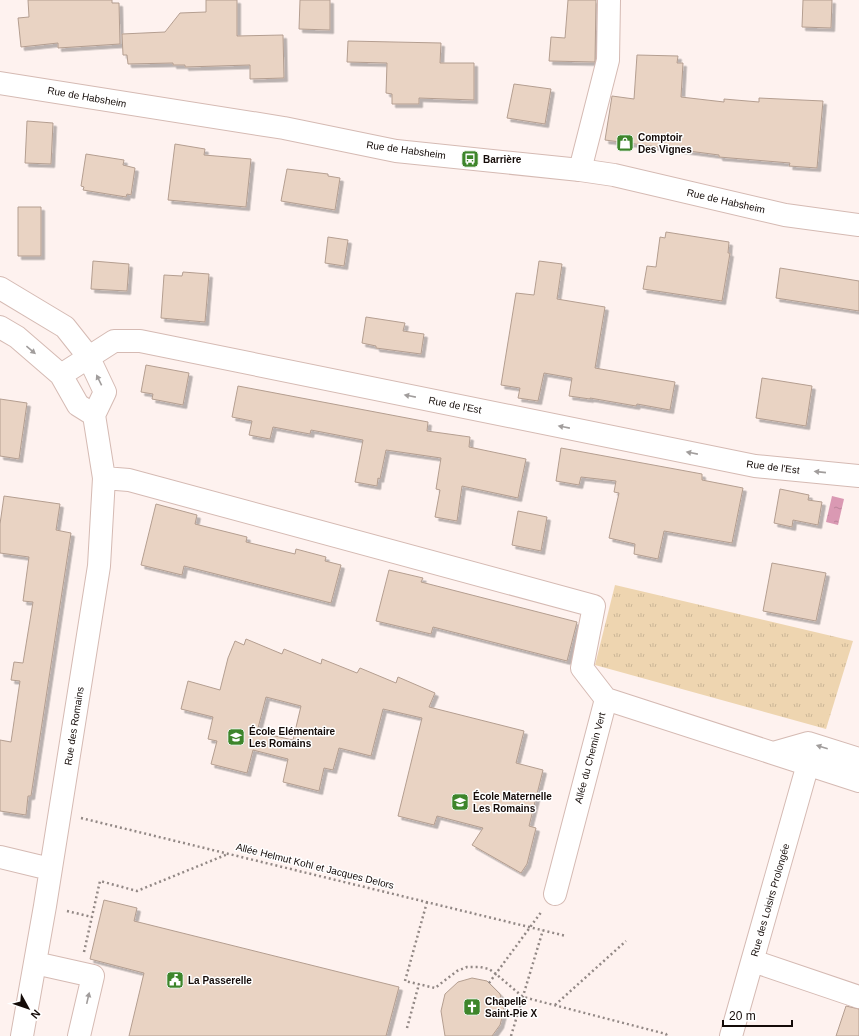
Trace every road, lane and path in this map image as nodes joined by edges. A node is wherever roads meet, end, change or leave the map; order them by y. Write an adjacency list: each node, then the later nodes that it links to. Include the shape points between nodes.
1 (609, 0): 3 (street, via 608,60)
2 (0, 83): 3 (street, Rue de Habsheim, via 284,128 396,151)
3 (580, 170): 4 (street, Rue de Habsheim, via 614,175 785,215)
4 (859, 226)
5 (0, 288): 7 (street, via 65,328)
6 (0, 327): 8 (street, one-way to 8, via 17,337)
7 (88, 356): 8 (street, Rue de l'Est); 9 (street, one-way to 7, via 105,392); 10 (street, Rue de l'Est, one-way to 7, via 755,466 140,341 114,341)
8 (61, 375): 9 (street, via 78,405)
9 (94, 415): 11 (street, Rue des Romains)
10 (859, 476)
11 (104, 478): 12 (street, via 129,480 594,606 582,668); 17 (street, Rue des Romains, via 98,566)
12 (606, 699): 13 (street, Allée du Chemin Vert); 21 (street, Allée du Chemin Vert)
13 (773, 753): 14 (street, one-way to 13, via 808,743); 15 (street, Allée du Chemin Vert)
14 (859, 759)
15 (808, 764): 16 (street, Allée du Chemin Vert); 27 (street, Rue des Loisirs Prolongée)
16 (859, 781)
17 (60, 813): 18 (path, Allée Helmut Kohl et Jacques Delors); 20 (street, Rue des Romains)
18 (228, 853): 22 (path, Allée Helmut Kohl et Jacques Delors); 29 (path, via 137,891 100,881)
19 (0, 857): 20 (street)
20 (50, 869): 28 (street, Rue des Romains)
21 (555, 894): 23 (path)
22 (427, 902): 23 (path, Allée Helmut Kohl et Jacques Delors); 32 (path, via 405,981)
23 (530, 928): 24 (path, Allée Helmut Kohl et Jacques Delors); 30 (path)
24 (543, 930): 25 (path, Allée Helmut Kohl et Jacques Delors); 33 (path)
25 (566, 936)
26 (626, 941): 35 (path)
27 (753, 961): 34 (street); 41 (street, Rue des Loisirs Prolongée)
28 (35, 963): 29 (street); 37 (street, Rue des Romains)
29 (79, 973): 38 (street, one-way to 29, via 93,976)
30 (496, 974): 31 (path); 32 (path, via 480,967 467,967 457,971 435,988); 33 (path)
31 (490, 983)
32 (420, 984): 36 (path)
33 (523, 997): 35 (path); 39 (path)
34 (859, 997)
35 (554, 1005): 40 (path)
36 (407, 1028)
37 (22, 1036)
38 (79, 1036)
39 (511, 1036)
40 (667, 1036)
41 (731, 1036)

